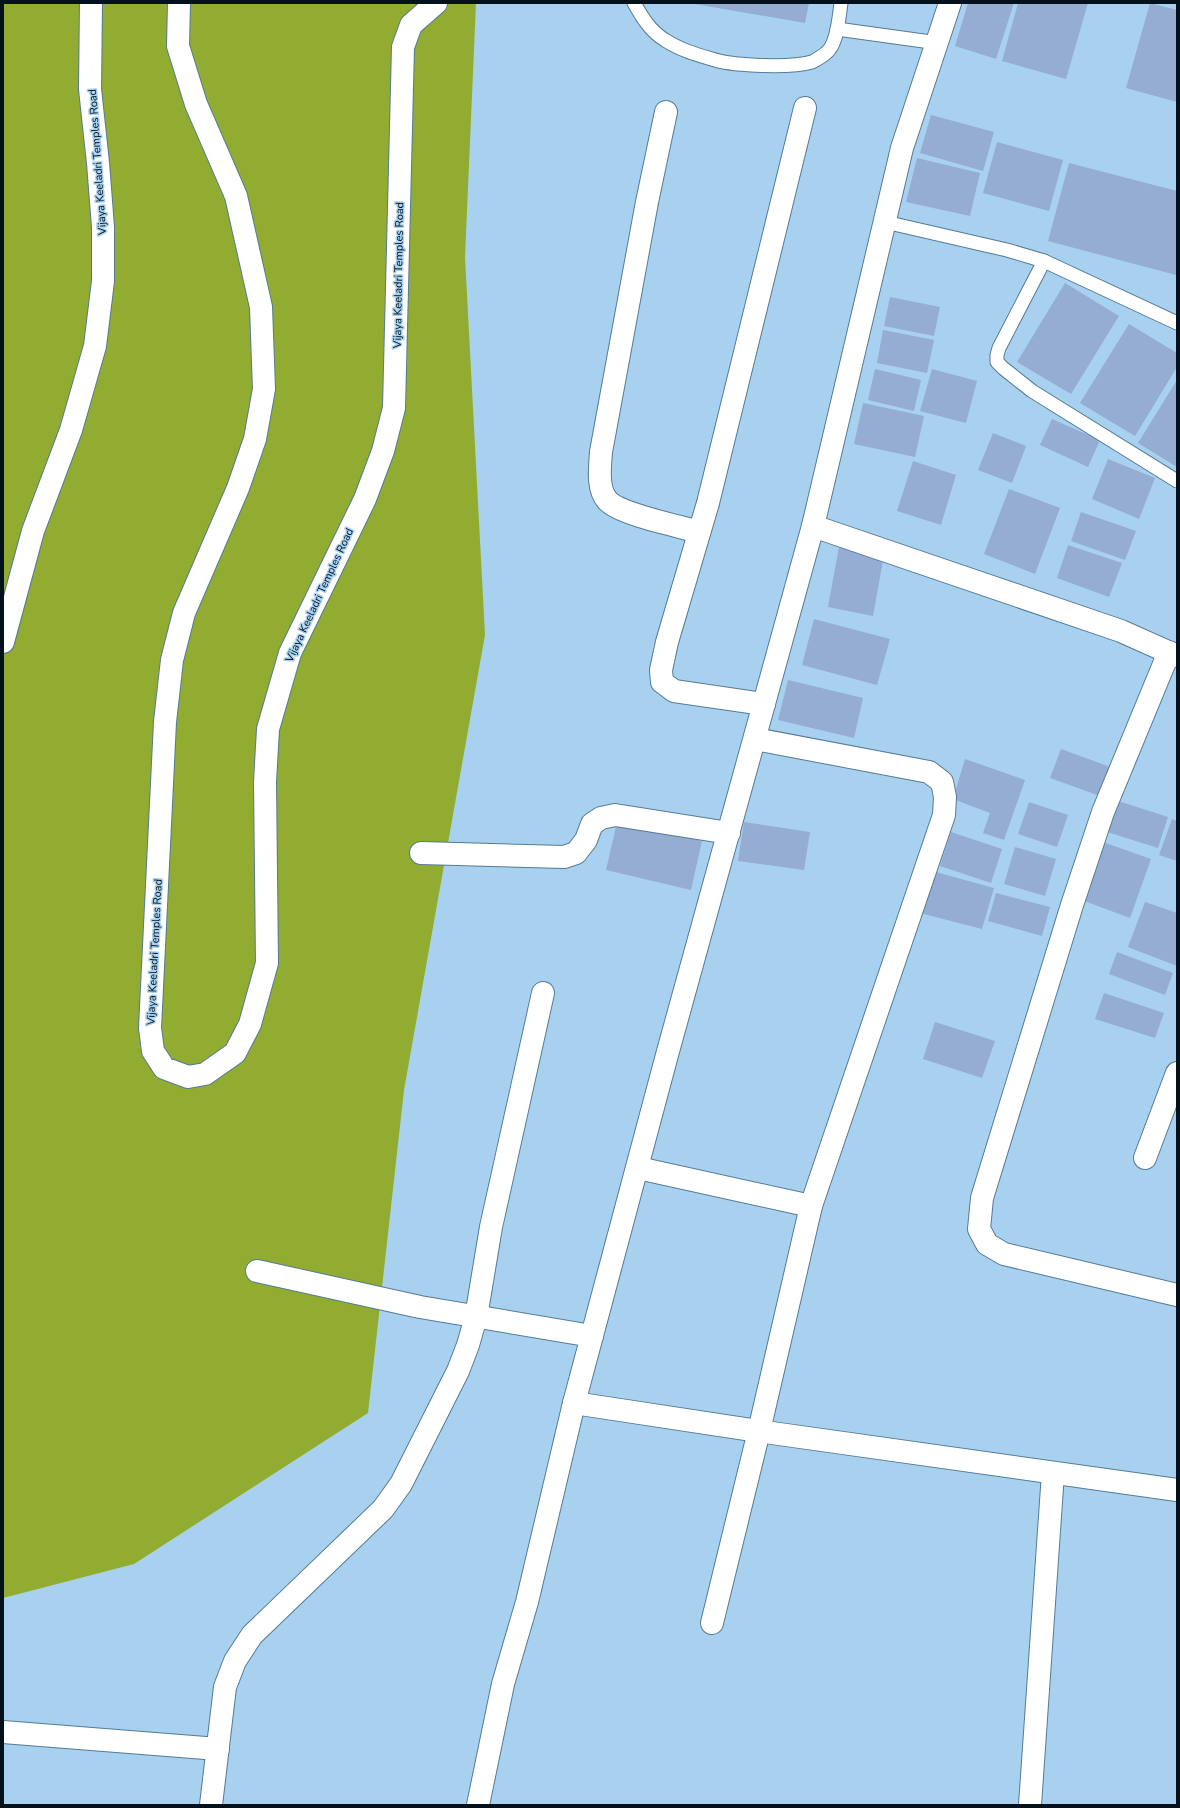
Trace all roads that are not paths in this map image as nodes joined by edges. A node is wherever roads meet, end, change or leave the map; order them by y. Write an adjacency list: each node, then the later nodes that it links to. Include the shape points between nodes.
1 (91, 3): 17 (street, Vijaya Keeladri Temples Road, via 90,89 103,227 103,281 95,346 71,430 33,531)
2 (179, 3): 3 (street, Vijaya Keeladri Temples Road, via 178,46 196,104 236,196 261,307 264,389 255,439 238,488 184,613 171,668 165,722 150,1028 153,1052 164,1068 188,1077 205,1074 235,1053 250,1024 266,963 265,782 268,729 290,653 364,499 384,451 394,408 403,47 411,26)
3 (436, 3)
4 (634, 3): 7 (lane, via 647,24 663,39 682,50 717,61 789,66 813,61 829,50)
5 (841, 3): 7 (lane)
6 (950, 3): 8 (street)
7 (838, 29): 8 (lane)
8 (938, 43): 11 (street, via 902,148)
9 (805, 108): 16 (street)
10 (666, 112): 16 (street, via 601,452 599,480 606,500 620,510)
11 (885, 222): 12 (lane, via 1007,250); 15 (street)
12 (1044, 262): 13 (lane); 14 (lane, via 999,348 996,355 998,362 1032,391)
13 (1177, 323)
14 (1177, 481)
15 (813, 526): 18 (street, via 1114,628); 19 (street)
16 (699, 532): 19 (street, via 667,642 661,670 662,682 674,691)
17 (3, 642)
18 (1173, 654): 29 (street, via 1103,812 982,1198 978,1229 987,1244 1004,1254)
19 (764, 704): 20 (street)
20 (755, 739): 21 (street); 27 (street, via 929,772 942,782 945,797 944,816)
21 (729, 833): 22 (street, via 615,815 601,818 592,824 586,840 576,853 564,857); 26 (street)
22 (421, 853)
23 (544, 993): 30 (street, via 491,1227)
24 (1177, 1073): 25 (street)
25 (1145, 1158)
26 (638, 1168): 27 (street); 31 (street)
27 (811, 1206): 33 (street)
28 (257, 1271): 30 (street)
29 (1177, 1295)
30 (476, 1317): 31 (street); 38 (street, via 458,1371 401,1484 383,1509 252,1635 235,1661 225,1687)
31 (592, 1336): 32 (street)
32 (574, 1403): 33 (street); 40 (street, via 527,1602 503,1684)
33 (759, 1431): 34 (street); 36 (street)
34 (1053, 1472): 35 (street); 41 (street)
35 (1177, 1490)
36 (712, 1623)
37 (3, 1732): 38 (street)
38 (218, 1749): 39 (street)
39 (211, 1805)
40 (478, 1805)
41 (1030, 1805)

